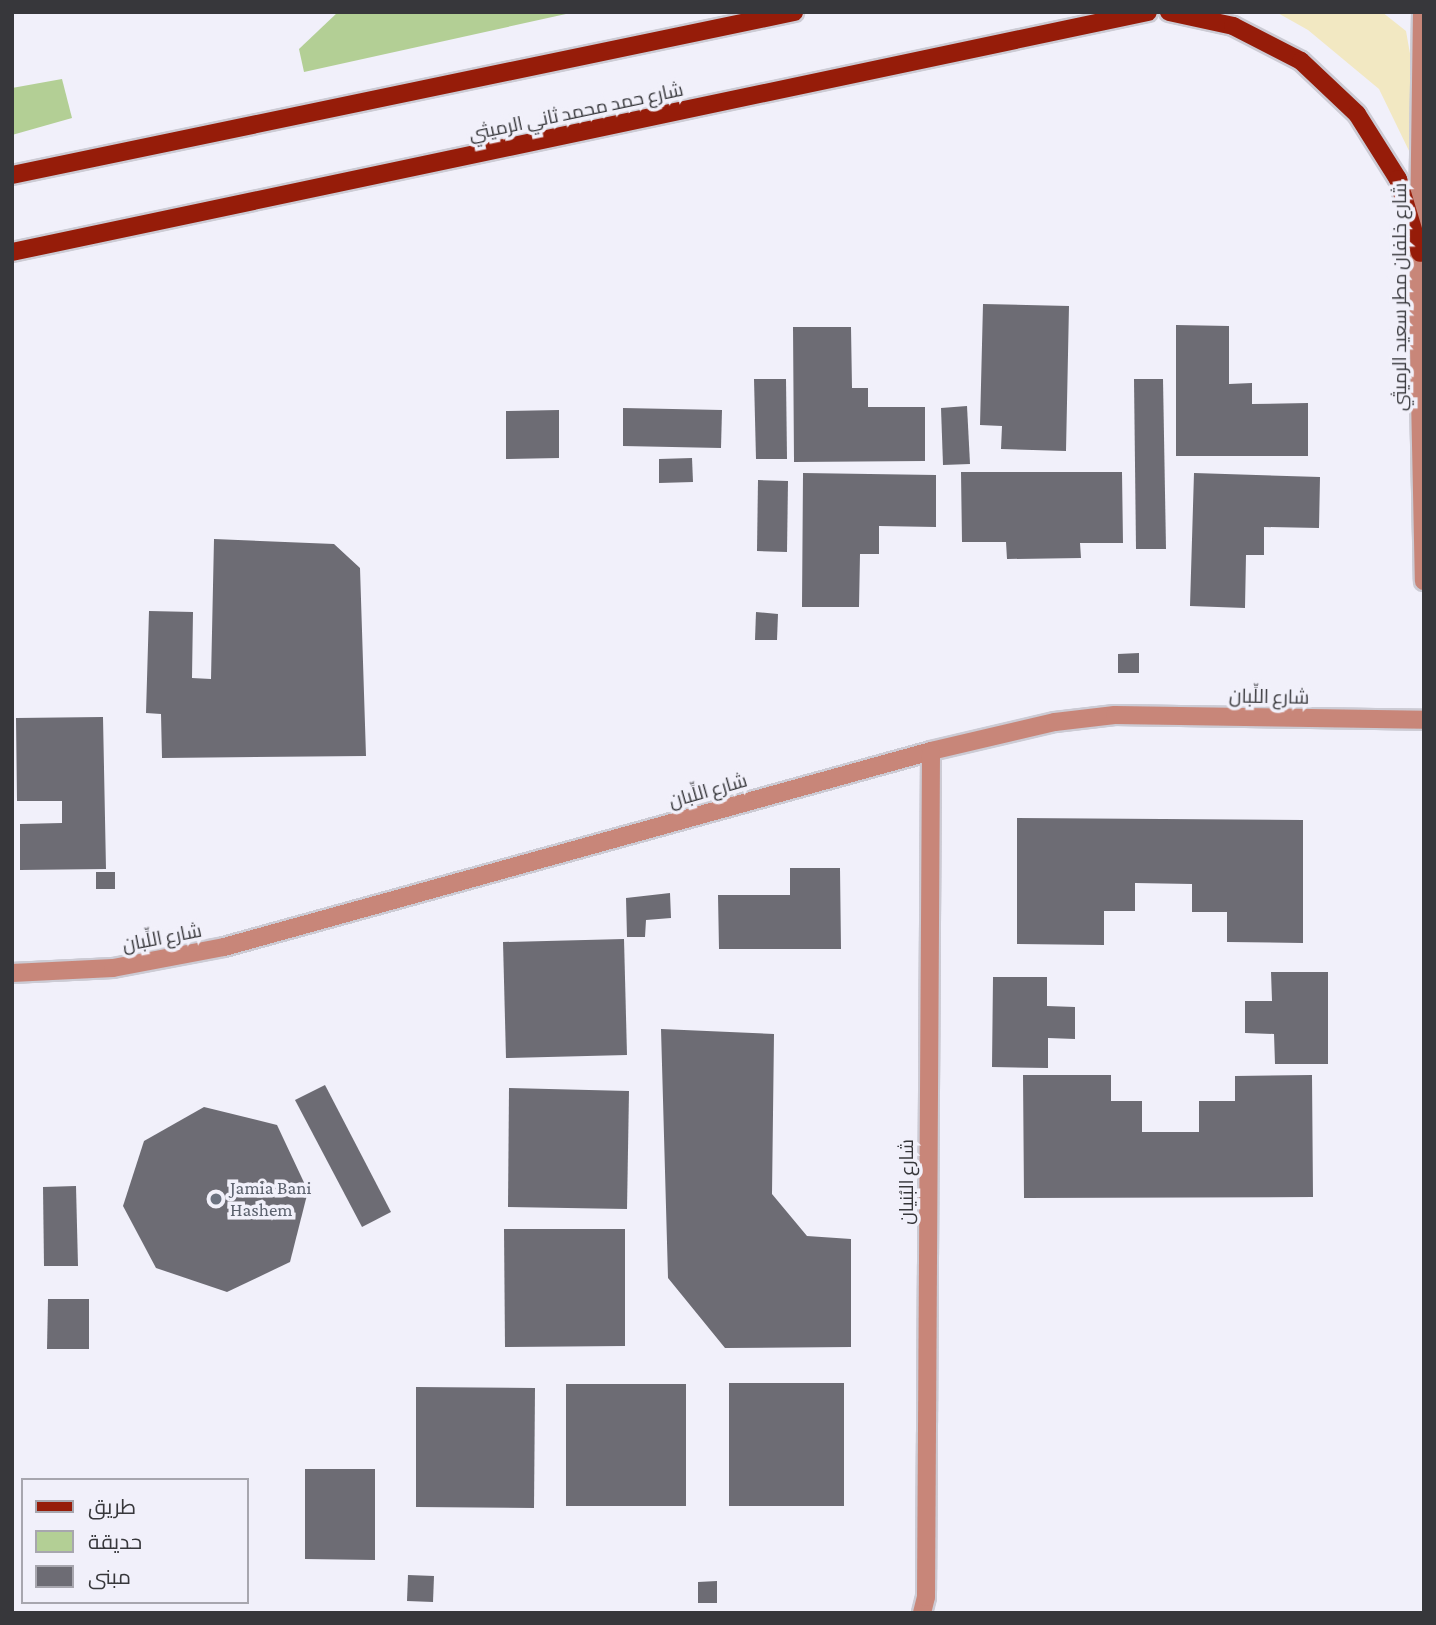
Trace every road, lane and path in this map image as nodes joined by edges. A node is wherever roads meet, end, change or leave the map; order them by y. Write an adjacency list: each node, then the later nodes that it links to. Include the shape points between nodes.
1 (794, 12): 5 (main road)
2 (1148, 12): 6 (main road, شارع حمد محمد ثاني الرميثي)
3 (1169, 12): 7 (main road, via 1233,26 1301,61 1357,114 1398,179)
4 (1422, 12): 7 (street, شارع خلفان مطر سعيد الرميثي)
5 (12, 175)
6 (12, 252)
7 (1420, 253): 8 (street, شارع خلفان مطر سعيد الرميثي)
8 (1424, 582)
9 (1424, 720): 10 (street, شارع اللِّبان, via 1115,715 1055,722)
10 (931, 751): 11 (street, شارع اللِّبان, via 224,947 113,968); 12 (street, شارع البُنيان, via 926,1583)
11 (12, 973)
12 (922, 1613)

